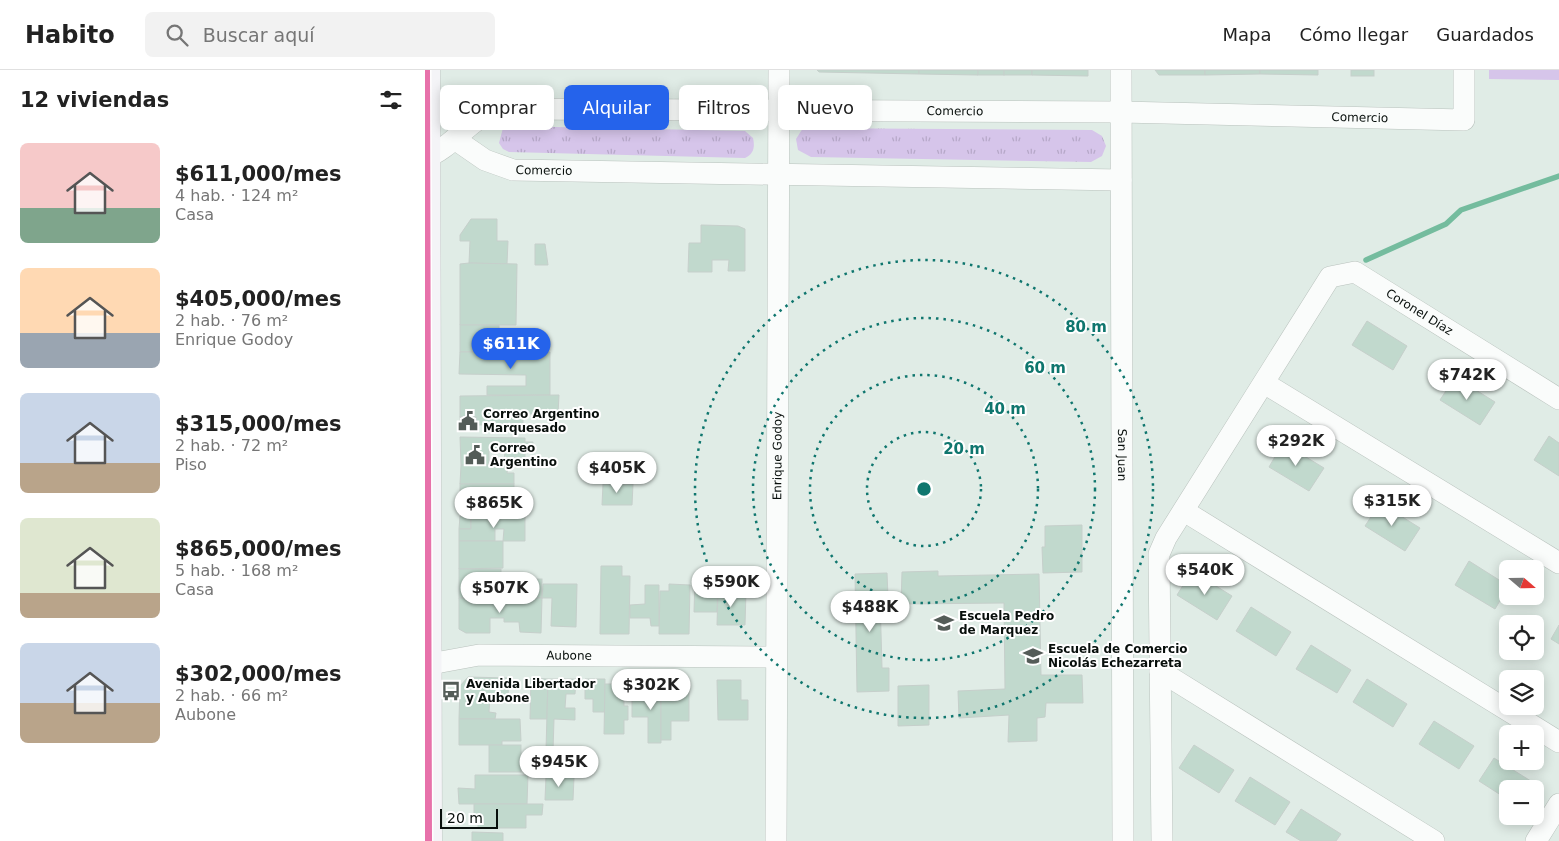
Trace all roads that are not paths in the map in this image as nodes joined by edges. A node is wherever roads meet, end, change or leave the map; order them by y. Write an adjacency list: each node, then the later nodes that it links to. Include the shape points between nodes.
1 (426, 70): 11 (main road)
2 (779, 70): 5 (street, Enrique Godoy)
3 (1121, 70): 8 (street, San Juan)
4 (1464, 70): 8 (street, Comercio, via 1464,120)
5 (779, 85)
6 (778, 112): 10 (street, Comercio, via 495,110 465,129)
7 (872, 112): 8 (street, Comercio)
8 (1121, 112): 13 (street, San Juan)
9 (779, 130): 12 (street, Enrique Godoy)
10 (456, 140): 11 (street, Comercio); 12 (street, Comercio, via 485,160 513,170)
11 (426, 158): 19 (main road)
12 (779, 175): 13 (street, Comercio); 18 (street, Enrique Godoy)
13 (1121, 180): 26 (street, San Juan)
14 (1264, 383): 15 (street, Coronel Díaz, via 1330,277 1355,272); 16 (street); 17 (street)
15 (1559, 399)
16 (1184, 511): 20 (street, via 1165,538 1159,554); 21 (street)
17 (1559, 562)
18 (775, 657): 19 (street, Aubone, via 479,655); 25 (street, Enrique Godoy)
19 (426, 665): 22 (main road)
20 (1160, 671): 27 (street); 28 (street)
21 (1559, 742)
22 (426, 781): 24 (main road)
23 (1559, 804): 29 (street)
24 (427, 837)
25 (776, 841)
26 (1123, 841)
27 (1162, 841)
28 (1434, 841)
29 (1536, 841)

